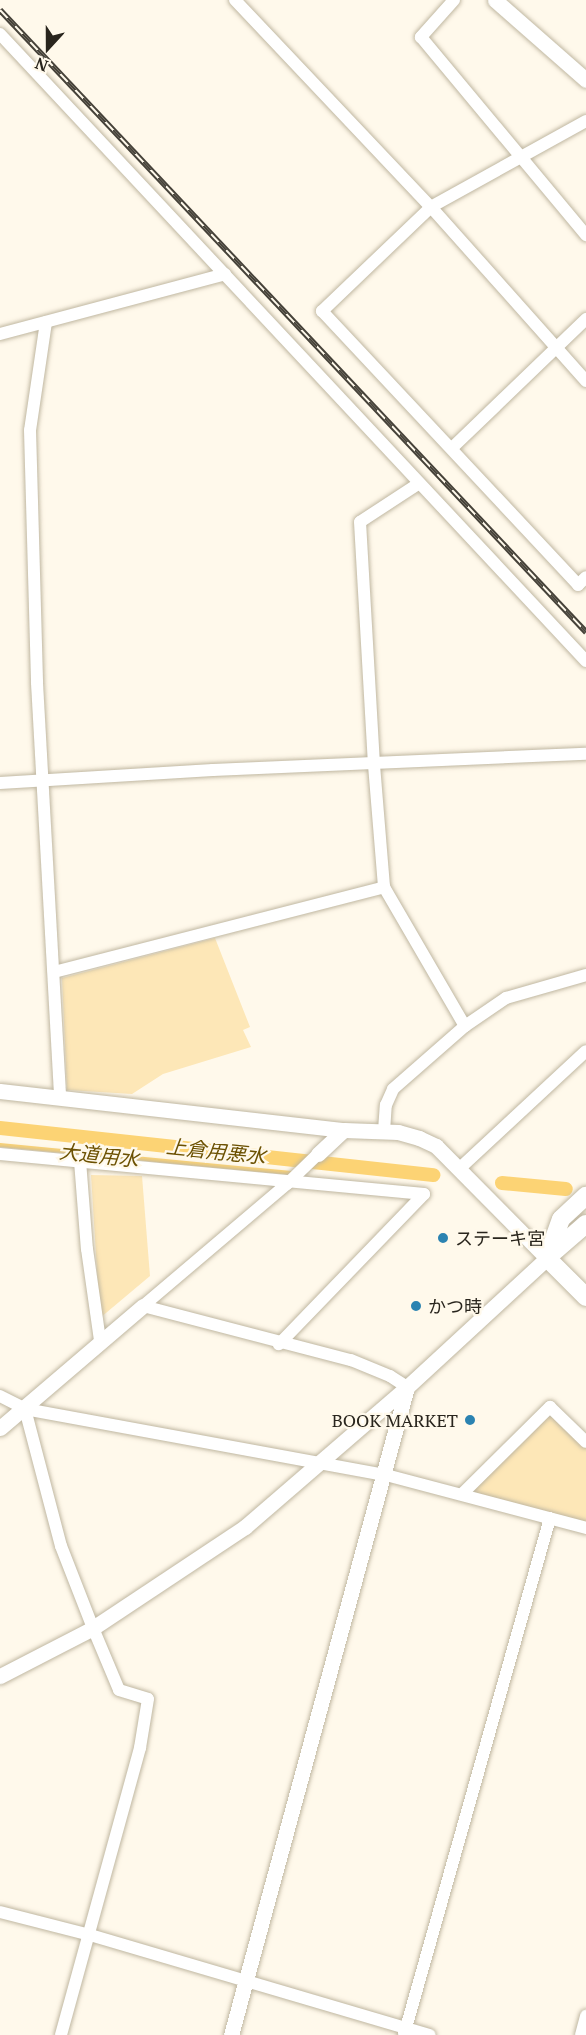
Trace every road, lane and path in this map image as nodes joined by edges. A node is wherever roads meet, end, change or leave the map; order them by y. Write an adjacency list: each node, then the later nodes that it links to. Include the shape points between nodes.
1 (236, 0): 8 (street)
2 (454, 0): 7 (street, via 421,37)
3 (495, 0): 5 (street)
4 (0, 34): 10 (street)
5 (586, 80)
6 (586, 121): 7 (street)
7 (520, 157): 8 (street); 9 (street)
8 (431, 207): 14 (street); 16 (street, via 322,311)
9 (586, 235)
10 (225, 274): 12 (street); 17 (street)
11 (586, 320): 14 (street)
12 (46, 322): 13 (street); 22 (street, via 30,430)
13 (0, 334)
14 (556, 350): 15 (street); 16 (street)
15 (586, 381)
16 (453, 447): 18 (street, via 578,585)
17 (418, 484): 19 (street); 21 (street, via 360,522)
18 (586, 577)
19 (586, 661)
20 (586, 754): 21 (street)
21 (374, 765): 22 (street); 24 (street)
22 (43, 781): 23 (street); 25 (street)
23 (0, 783)
24 (384, 887): 25 (street); 27 (street)
25 (54, 972): 30 (street)
26 (586, 975): 27 (street, via 507,998)
27 (465, 1026): 32 (street, via 393,1089 386,1105)
28 (586, 1051): 36 (street)
29 (0, 1091): 30 (street)
30 (60, 1098): 31 (street)
31 (344, 1130): 32 (street); 34 (street)
32 (384, 1131): 36 (street, via 436,1146)
33 (0, 1154): 35 (street)
34 (318, 1154): 37 (street)
35 (80, 1161): 37 (street); 43 (street)
36 (459, 1169): 40 (street)
37 (287, 1185): 42 (street); 44 (street, via 424,1194)
38 (586, 1196): 40 (main road, via 561,1219)
39 (586, 1224): 40 (main road)
40 (547, 1258): 41 (main road); 45 (street)
41 (586, 1297)
42 (142, 1305): 43 (street); 44 (street)
43 (100, 1340): 47 (street)
44 (279, 1344): 45 (street, via 351,1360)
45 (407, 1387): 50 (street); 51 (street)
46 (0, 1396): 47 (street)
47 (25, 1409): 48 (street); 50 (street); 55 (street, via 61,1546)
48 (0, 1428)
49 (586, 1442): 52 (street, via 550,1407)
50 (317, 1465): 51 (street); 55 (street, via 245,1527)
51 (386, 1475): 52 (street); 59 (street)
52 (462, 1494): 53 (street)
53 (550, 1518): 54 (street); 61 (street)
54 (586, 1528)
55 (93, 1629): 56 (street); 58 (street, via 119,1690 148,1699 140,1748)
56 (0, 1676)
57 (0, 1912): 58 (street)
58 (90, 1935): 59 (street); 62 (street)
59 (247, 1980): 61 (street); 63 (street)
60 (586, 2016): 65 (street)
61 (405, 2032): 64 (street)
62 (61, 2035)
63 (231, 2035)
64 (430, 2035)
65 (581, 2035)

